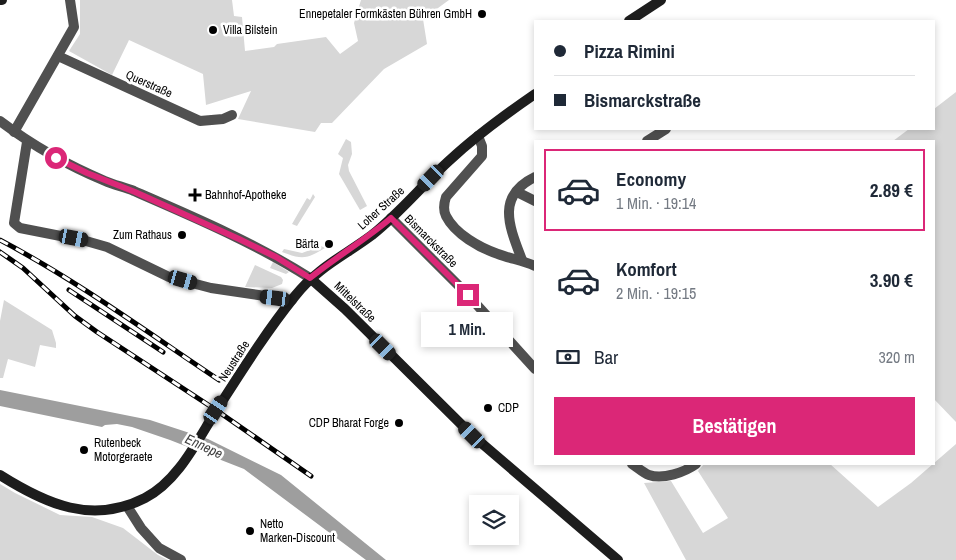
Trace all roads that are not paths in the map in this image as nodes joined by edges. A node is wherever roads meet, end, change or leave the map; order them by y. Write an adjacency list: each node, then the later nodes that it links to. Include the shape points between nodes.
1 (70, 0): 4 (street, via 74,27)
2 (661, 0): 3 (main road)
3 (631, 20)
4 (58, 56): 6 (street, Querstraße, via 200,121); 9 (street)
5 (534, 95): 10 (main road, Loher Straße)
6 (232, 115)
7 (0, 121): 9 (street, Mittelstraße)
8 (664, 130): 11 (street)
9 (14, 132): 12 (street, Mittelstraße)
10 (478, 136): 16 (main road, Loher Straße); 17 (street, via 482,156 446,197 446,216 474,242 498,254)
11 (649, 140)
12 (27, 142): 19 (street, Mittelstraße, via 87,173 271,254); 20 (street, via 14,223 20,228 107,247 169,277 211,288)
13 (534, 178): 14 (street)
14 (518, 192): 15 (street); 17 (street, via 511,200 508,220)
15 (534, 200)
16 (391, 218): 19 (main road, Loher Straße, via 371,236); 21 (street, Bismarckstraße, via 468,295)
17 (522, 260): 18 (street)
18 (534, 266)
19 (310, 278): 20 (main road, Neustraße); 27 (main road, Mittelstraße, via 472,435)
20 (292, 300): 25 (main road, Neustraße, via 264,337 189,453 161,488)
21 (534, 368)
22 (634, 465): 23 (street, via 650,475 666,476)
23 (693, 465)
24 (0, 475): 25 (main road, Neustraße, via 47,501 77,510 103,511)
25 (127, 506): 26 (street, via 159,548)
26 (181, 560)
27 (618, 560)

